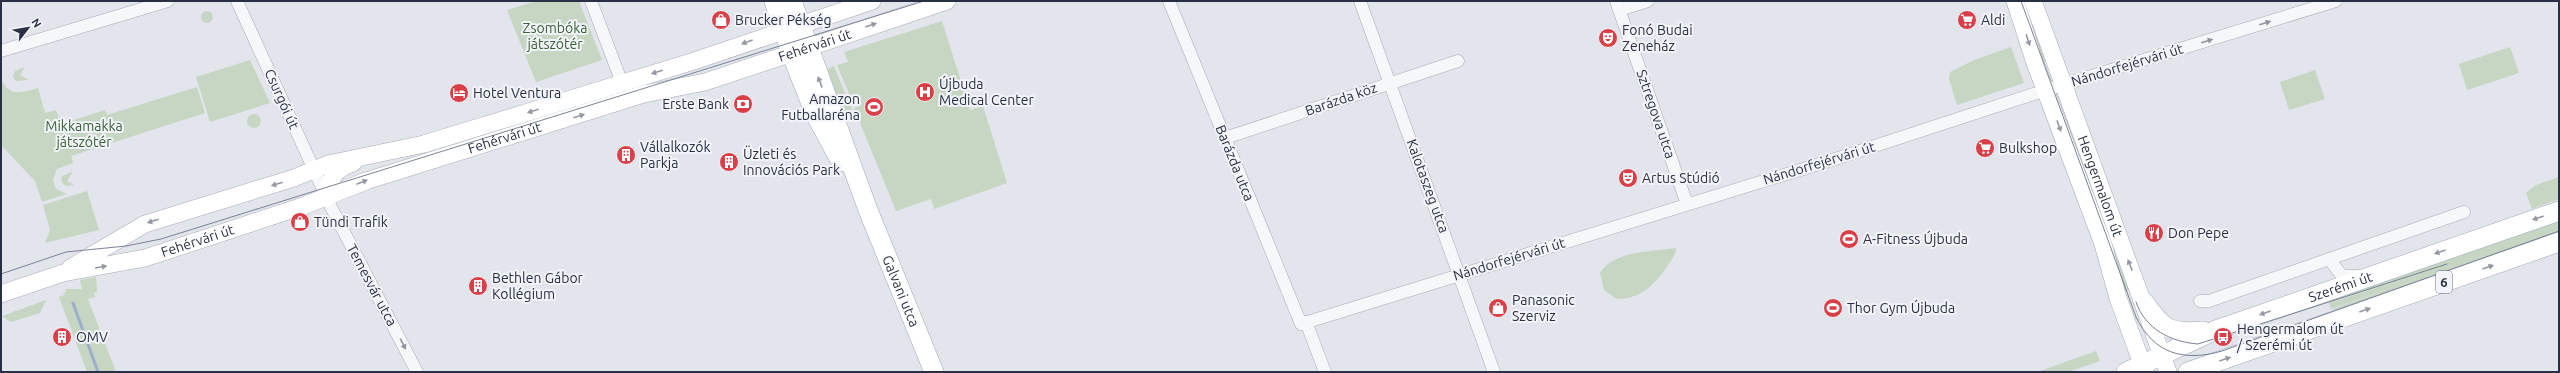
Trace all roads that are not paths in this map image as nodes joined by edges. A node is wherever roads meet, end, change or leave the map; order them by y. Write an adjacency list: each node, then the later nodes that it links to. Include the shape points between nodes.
1 (168, 1): 16 (street)
2 (237, 1): 25 (street, Csurgói út)
3 (591, 1): 20 (street)
4 (774, 1): 15 (main road)
5 (792, 1): 15 (main road)
6 (872, 1): 15 (street, Fehérvári út)
7 (947, 1): 17 (street, Fehérvári út, one-way to 7)
8 (1168, 1): 23 (street, Barázda utca)
9 (1360, 1): 19 (street, Kalotaszeg utca)
10 (1648, 1): 14 (street)
11 (2015, 1): 22 (street, Hengermalom út, one-way to 22)
12 (2034, 1): 21 (street, Hengermalom út)
13 (2336, 1): 21 (street, Nándorfejérvári út, one-way to 13)
14 (1617, 6): 27 (street, Sztregova utca)
15 (792, 26): 17 (main road, Galvani utca); 20 (street, Fehérvári út, one-way to 20, via 694,61)
16 (1, 51)
17 (800, 51): 26 (street, Fehérvári út, one-way to 17, via 366,181 644,94 704,82); 44 (main road, Galvani utca)
18 (1458, 60): 19 (street, Barázda köz)
19 (1390, 82): 23 (street, Barázda köz); 34 (street, Kalotaszeg utca)
20 (622, 83): 24 (street, Fehérvári út, one-way to 24, via 424,144)
21 (2063, 84): 22 (street, Nándorfejérvári út); 38 (street, Hengermalom út, one-way to 21)
22 (2046, 90): 27 (street, Nándorfejérvári út); 42 (street, Hengermalom út, one-way to 42, via 2102,244)
23 (1225, 138): 39 (street, Barázda utca)
24 (382, 153): 25 (street, Fehérvári út, via 351,158); 26 (street, via 336,171 327,187)
25 (314, 170): 26 (street, Csurgói út); 33 (street, Fehérvári út, one-way to 33, via 145,224)
26 (327, 198): 33 (street, Fehérvári út, one-way to 26, via 145,258); 43 (street, Temesvár utca, one-way to 43)
27 (1687, 204): 34 (street, Nándorfejérvári út)
28 (2559, 210): 32 (main road, Szerémi út / 6, one-way to 32)
29 (2464, 212): 31 (street)
30 (2559, 242): 47 (main road, 6, one-way to 30)
31 (2329, 259): 32 (street, via 2338,272 2348,277); 36 (street, via 2332,280); 37 (street, via 2209,301)
32 (2384, 272): 36 (main road, Szerémi út / 6)
33 (63, 273): 35 (street, Fehérvári út)
34 (1459, 274): 39 (street, Nándorfejérvári út); 46 (street, Kalotaszeg utca)
35 (1, 294)
36 (2319, 295): 40 (main road, Szerémi út / 6, one-way to 40)
37 (2200, 301)
38 (2144, 302): 40 (main road, via 2162,325 2171,330 2183,333); 41 (street, Hengermalom út)
39 (1303, 323): 45 (street, Barázda utca)
40 (2216, 330): 41 (main road, Szerémi út / 6)
41 (2165, 363): 42 (main road, Szerémi út / 6)
42 (2137, 370)
43 (417, 372)
44 (934, 372)
45 (1325, 372)
46 (1494, 372)
47 (2188, 372)

